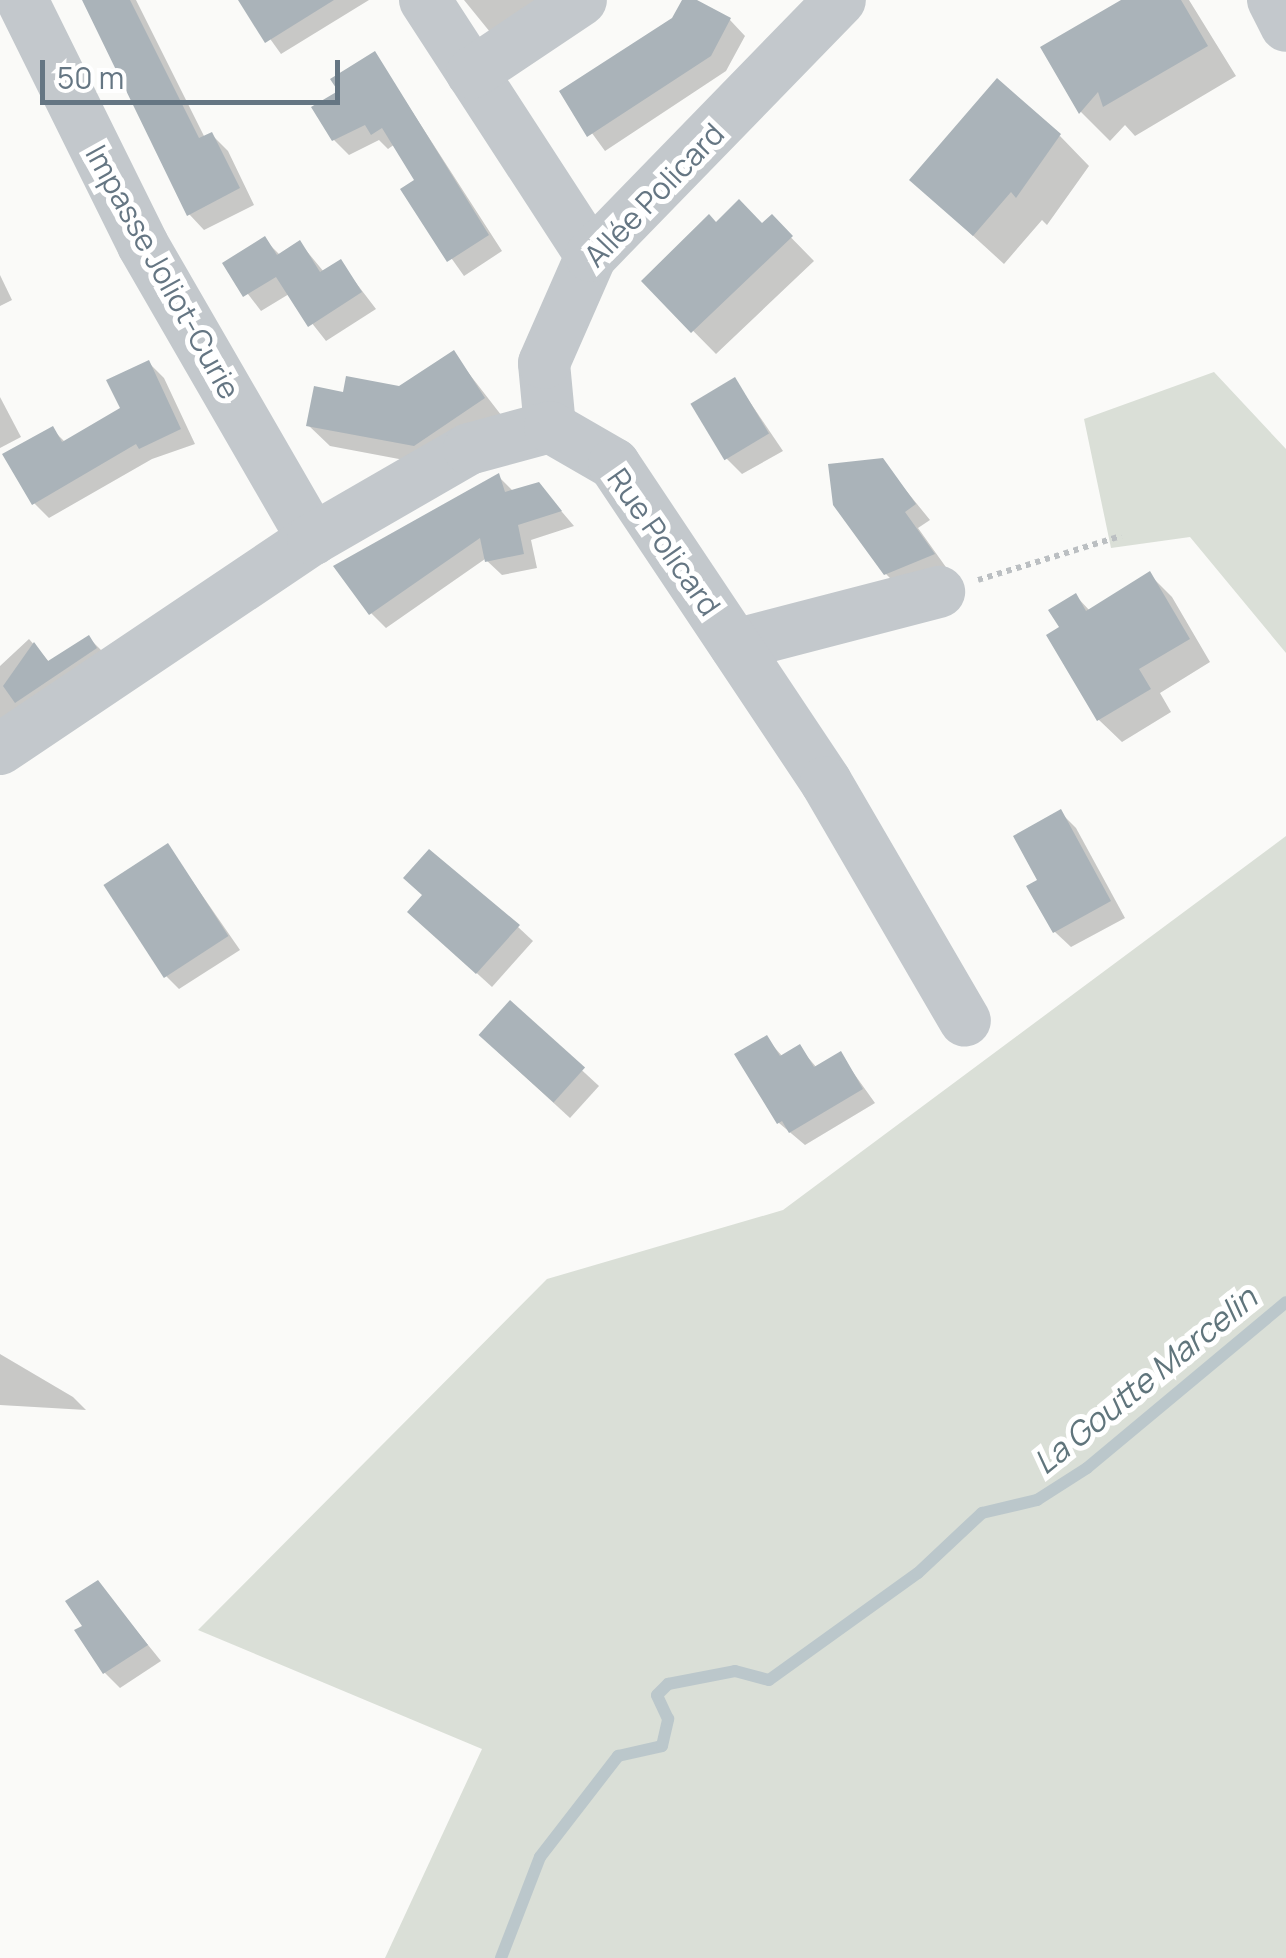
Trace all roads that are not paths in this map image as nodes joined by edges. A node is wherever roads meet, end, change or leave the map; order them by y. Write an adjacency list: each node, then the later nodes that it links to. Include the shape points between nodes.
1 (22, 0): 10 (street, Impasse Joliot-Curie, via 143,245)
2 (424, 0): 7 (street)
3 (582, 0): 7 (street)
4 (840, 0): 8 (street, Allée Policard)
5 (1273, 0): 6 (street)
6 (1286, 26)
7 (472, 73): 8 (street)
8 (591, 256): 9 (street, Allée Policard, via 544,364)
9 (550, 427): 10 (street, via 469,449); 12 (street, Rue Policard, via 614,464)
10 (313, 538): 13 (street)
11 (939, 592): 12 (street)
12 (735, 645): 14 (street, Rue Policard, via 826,782)
13 (0, 750)
14 (965, 1022)

